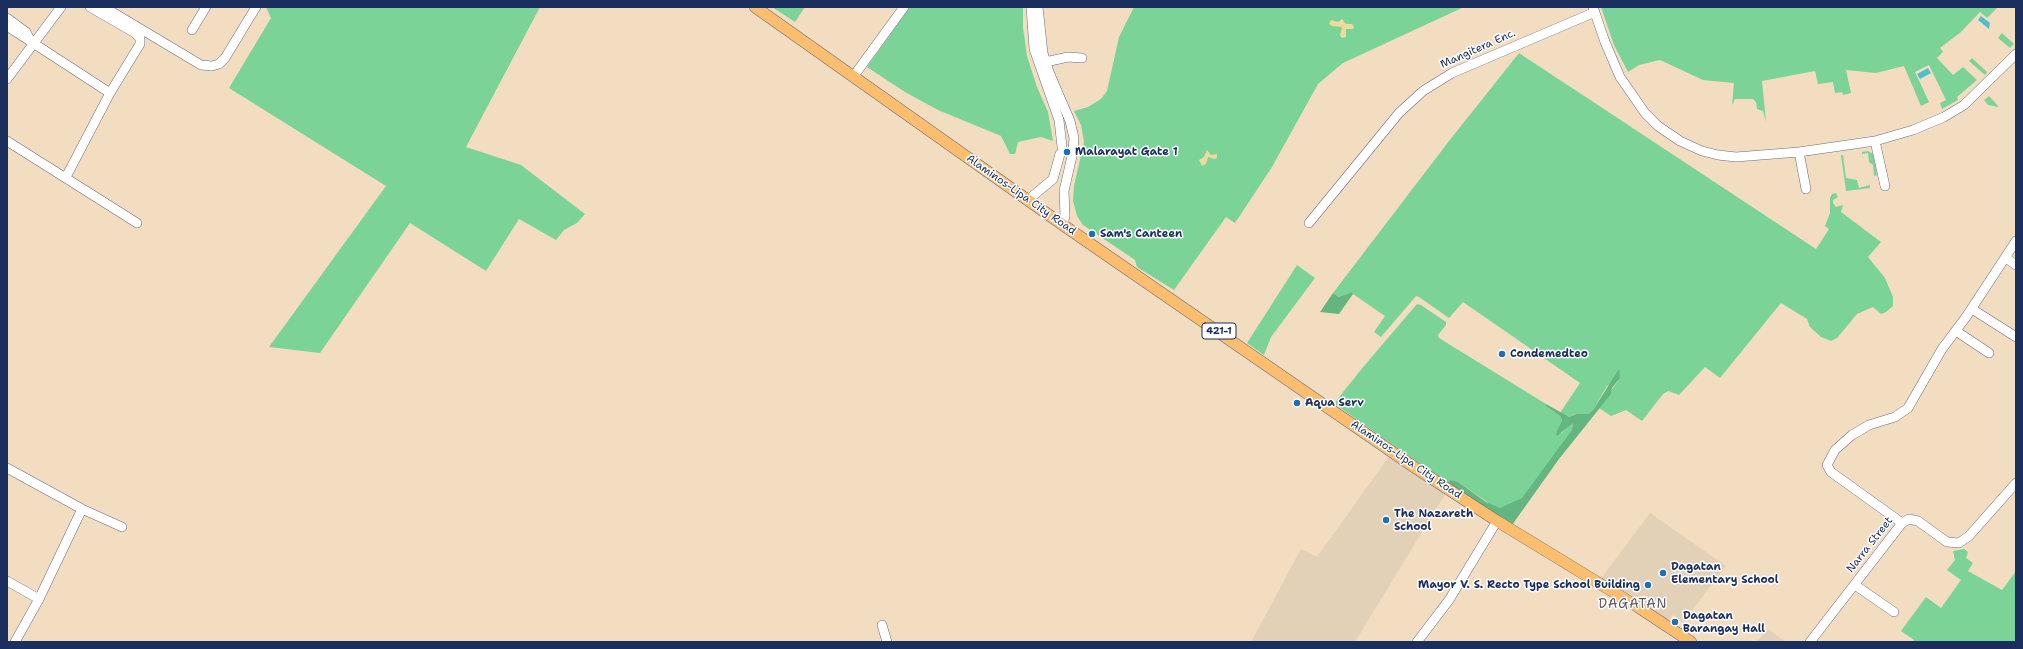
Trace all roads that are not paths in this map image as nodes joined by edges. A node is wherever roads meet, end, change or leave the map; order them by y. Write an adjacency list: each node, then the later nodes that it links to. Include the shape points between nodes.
1 (61, 7): 14 (street)
2 (90, 7): 20 (street, via 140,38 140,44)
3 (104, 7): 5 (street, via 201,65 212,66 225,58)
4 (206, 7): 13 (street)
5 (256, 7)
6 (756, 7): 18 (main road, Alaminos-Lipa City Road / 421-1)
7 (904, 7): 18 (street)
8 (1030, 7): 17 (street, via 1031,28)
9 (1038, 7): 17 (street)
10 (1594, 9): 23 (street, via 1606,46 1620,77 1645,114 1672,136 1689,146 1718,155 1736,157); 30 (street, Mangitera Enc., via 1455,71 1423,90 1399,113)
11 (7, 18): 14 (street, via 26,32)
12 (7, 26): 14 (street)
13 (192, 30)
14 (32, 44): 19 (street); 20 (street)
15 (2016, 54): 22 (street, via 1980,92 1955,111 1925,126)
16 (1082, 58): 17 (street, via 1068,57)
17 (1042, 63): 24 (street, via 1059,120); 25 (street, via 1070,121 1074,138)
18 (853, 77): 29 (main road, Alaminos-Lipa City Road / 421-1)
19 (7, 79)
20 (110, 93): 26 (street)
21 (7, 141): 26 (street)
22 (1875, 141): 23 (street); 27 (street)
23 (1799, 152): 28 (street)
24 (1060, 154): 25 (street); 29 (street, via 1053,179)
25 (1070, 166): 32 (street, via 1064,191)
26 (66, 177): 31 (street)
27 (1885, 186)
28 (1806, 189)
29 (1028, 200): 32 (main road, Alaminos-Lipa City Road / 421-1)
30 (1309, 222)
31 (137, 223)
32 (1063, 225): 43 (main road, Alaminos-Lipa City Road / 421-1)
33 (2016, 242): 34 (street)
34 (2006, 258): 35 (street); 36 (street)
35 (2016, 265)
36 (1972, 309): 37 (street); 38 (street)
37 (1956, 331): 39 (street); 44 (street, via 1942,349 1908,408 1894,417 1869,425 1852,435 1835,450 1827,465 1831,472)
38 (2016, 337)
39 (1989, 353)
40 (7, 468): 42 (street)
41 (2016, 484): 44 (street, Narra Street, via 1969,536 1959,543 1947,542 1918,521 1910,519)
42 (82, 509): 45 (street); 48 (street)
43 (1498, 521): 53 (street, via 1449,600); 54 (main road, Alaminos-Lipa City Road / 421-1)
44 (1902, 523): 47 (street, Narra Street)
45 (122, 527)
46 (7, 581): 48 (street)
47 (1855, 584): 49 (street); 55 (street, Narra Street)
48 (39, 598): 51 (street)
49 (1894, 612)
50 (882, 625): 52 (street)
51 (15, 642)
52 (887, 642)
53 (1417, 642)
54 (1690, 642)
55 (1810, 642)

